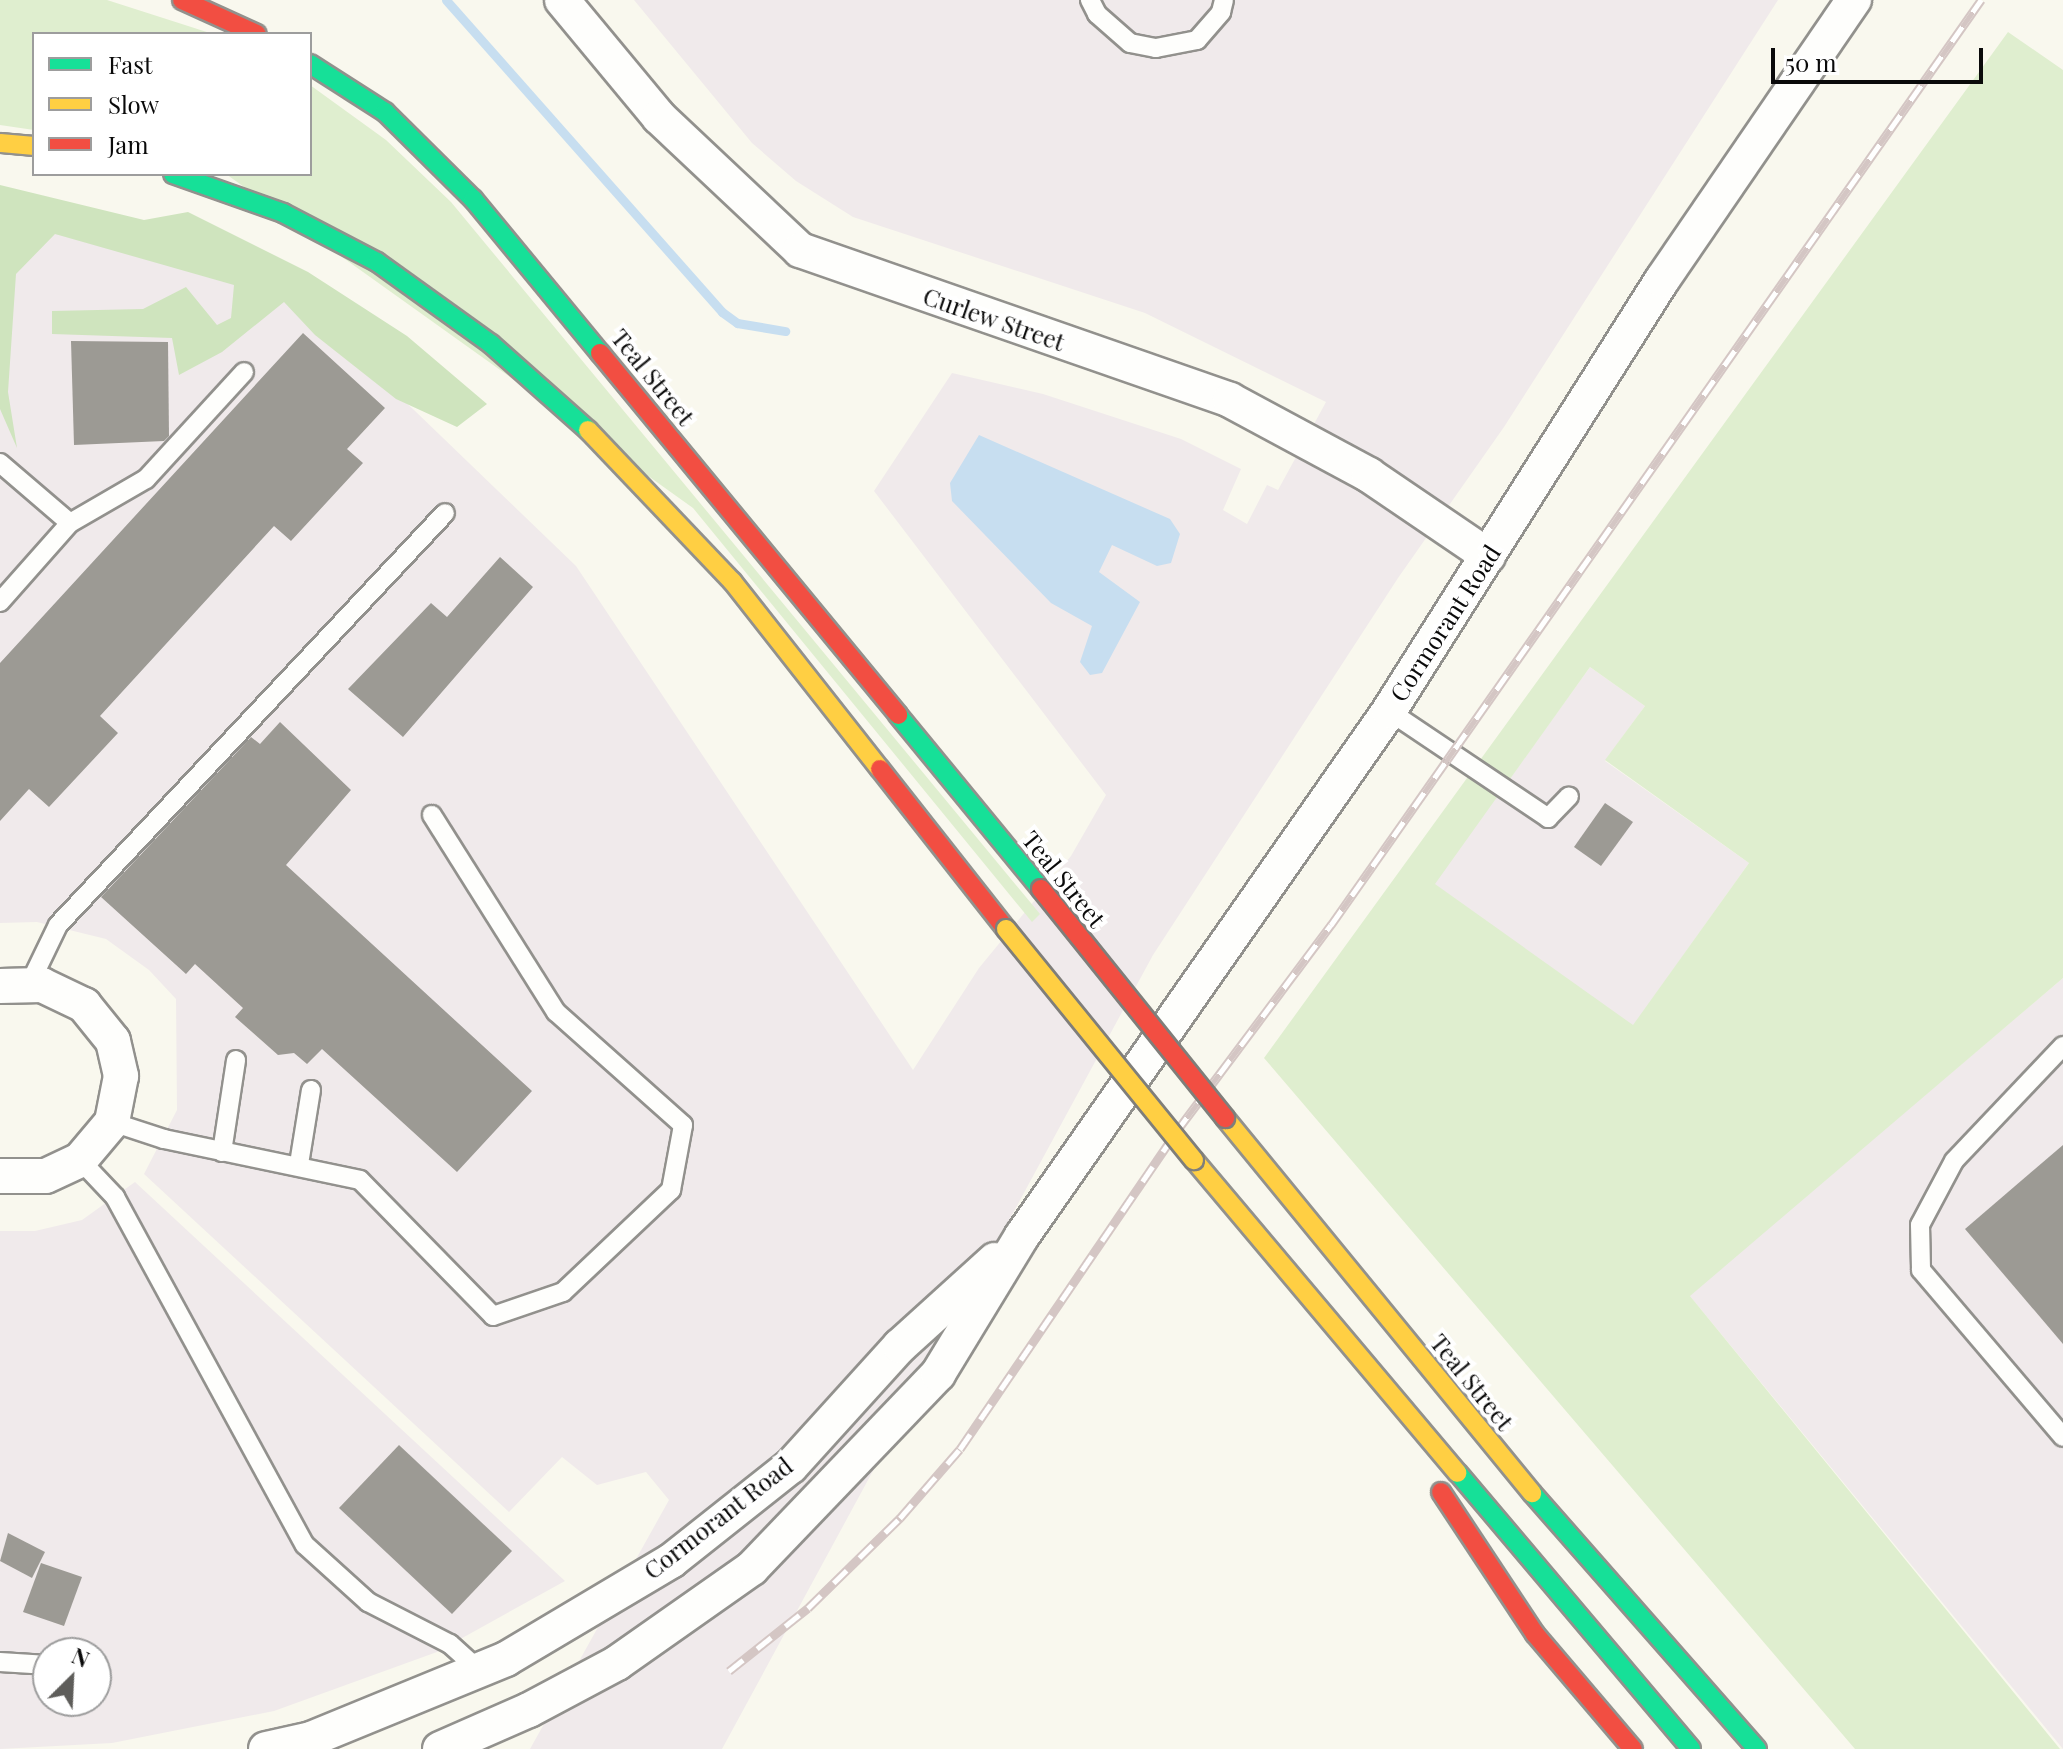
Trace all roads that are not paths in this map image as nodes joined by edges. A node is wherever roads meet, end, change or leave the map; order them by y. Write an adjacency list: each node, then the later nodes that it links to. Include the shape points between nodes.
1 (182, 0): 6 (main road)
2 (562, 0): 15 (street, Curlew Street, via 659,117 800,250 1230,400 1369,475)
3 (1090, 0): 4 (lane, via 1097,14 1130,43 1156,48 1197,40 1221,12)
4 (1224, 0)
5 (1854, 0): 15 (street, Cormorant Road, via 1662,280)
6 (253, 32)
7 (312, 65): 34 (main road, Teal Street, bridge, via 385,112 473,199)
8 (0, 143): 9 (main road)
9 (32, 146)
10 (179, 176): 30 (main road, bridge, via 283,213 377,262 480,335 564,405 732,581 1006,929)
11 (244, 372): 14 (lane, via 146,479)
12 (0, 463): 14 (lane)
13 (445, 513): 20 (lane, via 58,925)
14 (70, 523): 16 (lane)
15 (1488, 556): 17 (street, Cormorant Road)
16 (0, 602)
17 (1389, 711): 18 (lane, via 1548,818); 29 (street, Cormorant Road)
18 (1569, 796)
19 (432, 815): 27 (lane, via 556,1012 683,1125 671,1190 563,1292 493,1316 360,1180)
20 (15, 984): 24 (street, via 74,998 107,1031 121,1076)
21 (2063, 1046): 31 (lane, via 1954,1161 1920,1225 1921,1270)
22 (236, 1060): 25 (lane)
23 (311, 1090): 27 (lane)
24 (112, 1122): 25 (lane); 26 (street)
25 (222, 1152): 27 (lane)
26 (80, 1160): 28 (street, via 45,1176); 37 (lane, via 115,1197 305,1545 368,1602 450,1644)
27 (299, 1164)
28 (0, 1176)
29 (1022, 1236): 37 (street, Cormorant Road, via 900,1346 791,1466 671,1561); 40 (street, Cormorant Road, via 938,1374 752,1568 617,1663)
30 (1321, 1314): 32 (main road); 42 (main road)
31 (2063, 1437)
32 (1415, 1455)
33 (1433, 1480): 41 (main road, via 1535,1634)
34 (1534, 1496): 38 (main road); 43 (main road, Teal Street)
35 (0, 1662): 36 (lane)
36 (32, 1664)
37 (479, 1670): 39 (street, Cormorant Road)
38 (1755, 1716)
39 (279, 1748)
40 (440, 1749)
41 (1633, 1749)
42 (1691, 1749)
43 (1757, 1749)

